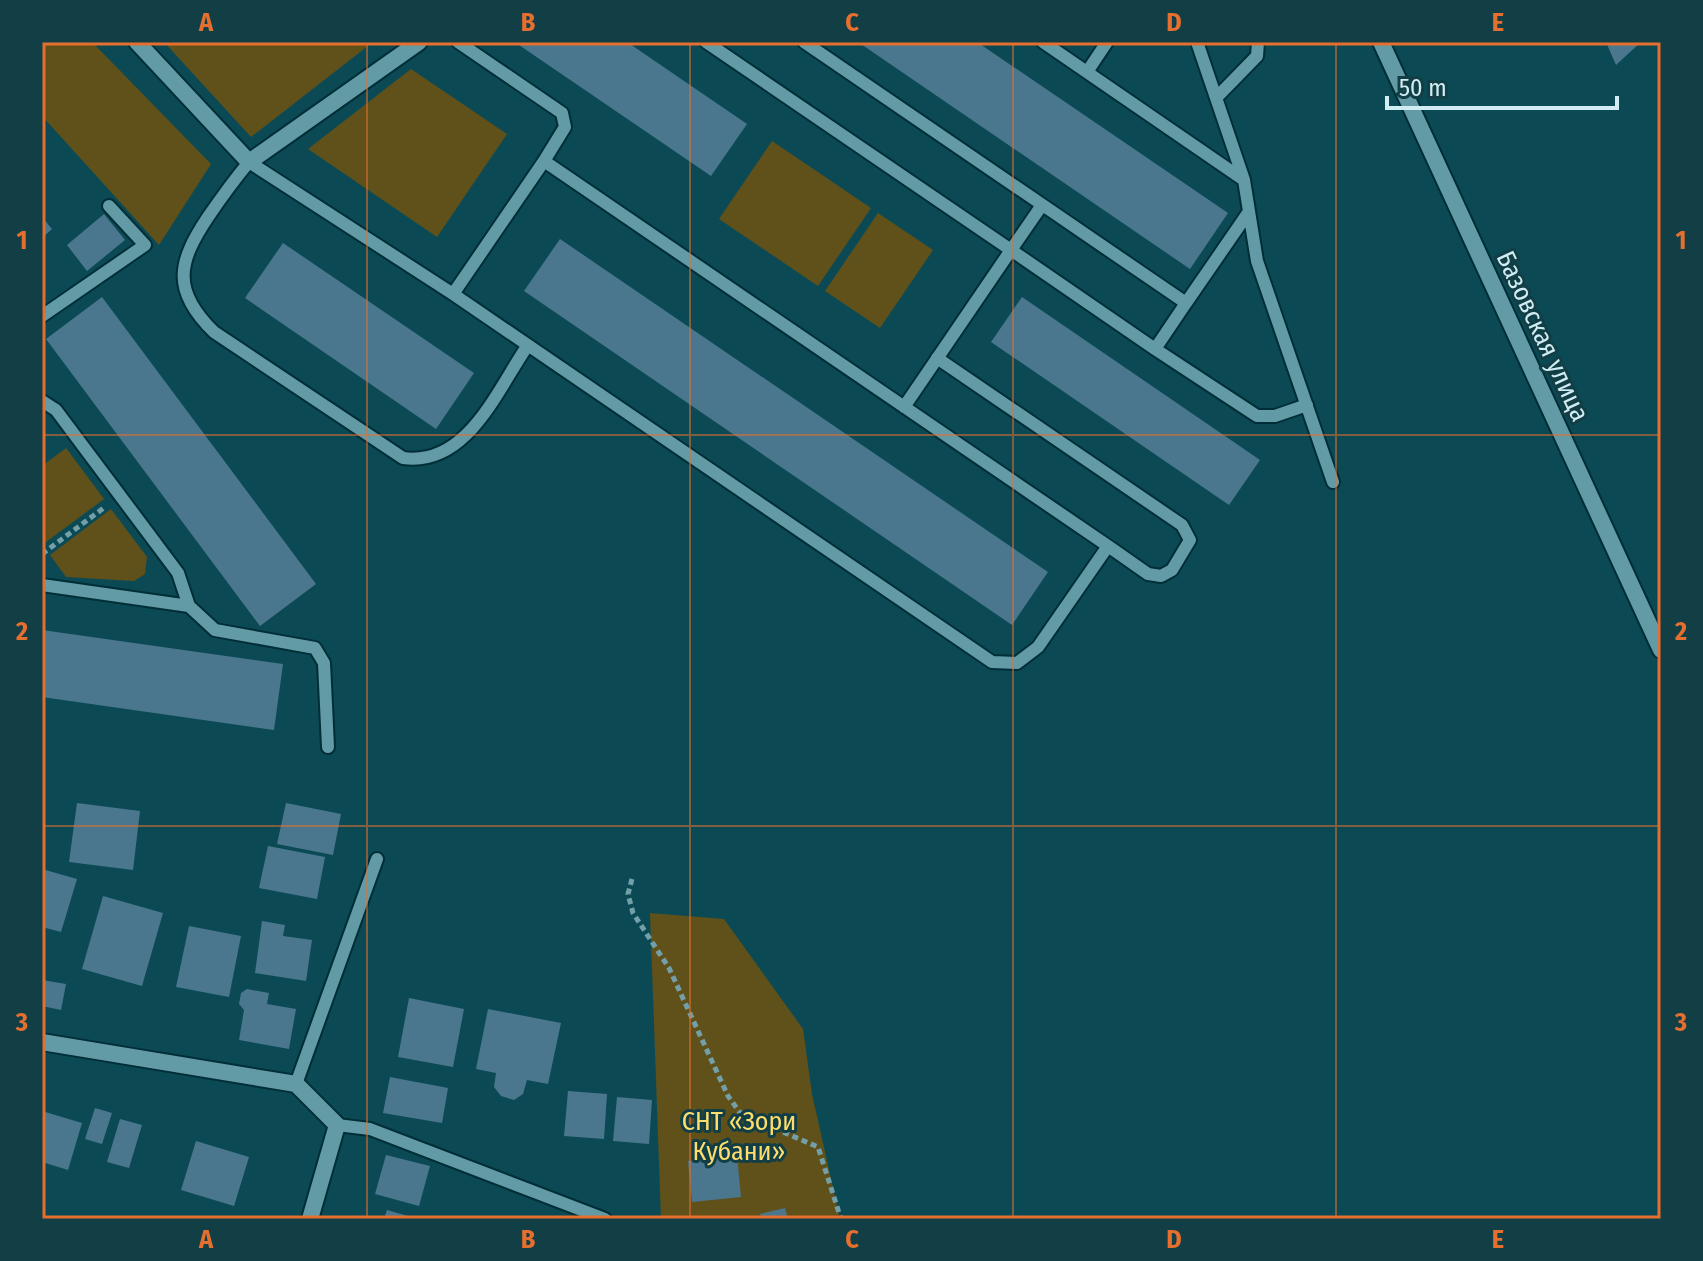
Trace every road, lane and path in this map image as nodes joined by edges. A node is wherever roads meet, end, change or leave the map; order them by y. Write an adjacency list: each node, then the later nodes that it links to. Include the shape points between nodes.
1 (137, 42): 14 (street)
2 (419, 42): 14 (street)
3 (458, 42): 13 (lane, via 562,113 565,127)
4 (706, 42): 19 (lane)
5 (804, 42): 16 (lane)
6 (1043, 42): 11 (lane)
7 (1107, 42): 11 (lane)
8 (1197, 42): 12 (lane)
9 (1258, 42): 12 (lane, via 1257,56)
10 (1381, 42): 35 (street, Базовская улица)
11 (1087, 72): 15 (lane)
12 (1216, 98): 15 (lane)
13 (544, 161): 20 (lane); 28 (lane)
14 (249, 162): 20 (lane); 23 (lane, via 185,251 184,273 193,307 214,332 387,450 419,460 450,451)
15 (1244, 180): 18 (lane)
16 (1042, 205): 19 (lane); 21 (lane)
17 (109, 206): 22 (lane, via 145,245)
18 (1248, 213): 21 (lane); 27 (lane, via 1257,261)
19 (1011, 250): 24 (lane); 25 (lane)
20 (453, 294): 23 (lane)
21 (1186, 303): 24 (lane)
22 (42, 316)
23 (528, 345): 31 (lane, via 992,662 1017,663 1032,653)
24 (1155, 349): 27 (lane, via 1257,416)
25 (937, 358): 28 (lane); 31 (lane, via 1182,525 1190,540 1172,570 1161,576 1148,574)
26 (42, 401): 30 (lane, via 56,410)
27 (1307, 405): 29 (lane)
28 (904, 407): 31 (lane)
29 (1333, 482)
30 (120, 496): 32 (path); 34 (lane, via 178,573)
31 (1108, 546)
32 (42, 554)
33 (42, 585): 34 (lane)
34 (189, 606): 36 (lane, via 215,630 315,648 324,663)
35 (1661, 650)
36 (328, 747)
37 (377, 859): 40 (lane)
38 (632, 879): 44 (path, via 628,894 633,913 669,968 728,1096 741,1114 818,1147)
39 (42, 1042): 40 (street)
40 (296, 1084): 41 (street)
41 (337, 1125): 42 (street); 43 (lane, via 370,1129)
42 (310, 1219)
43 (605, 1219)
44 (841, 1219)

